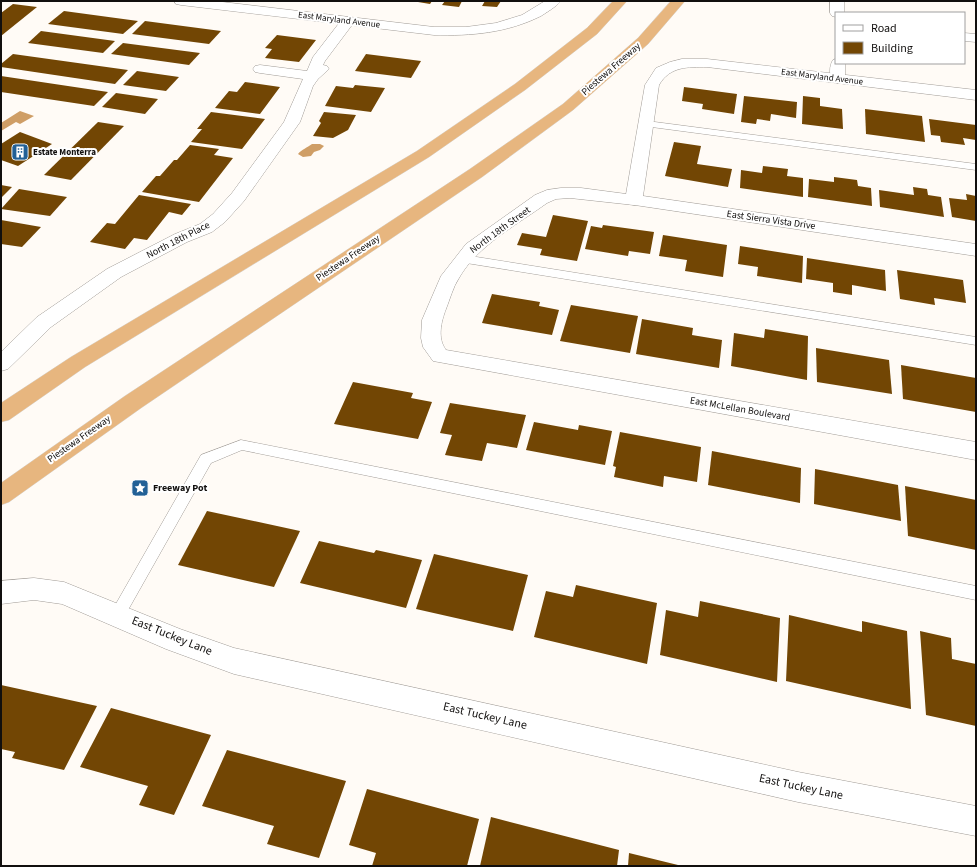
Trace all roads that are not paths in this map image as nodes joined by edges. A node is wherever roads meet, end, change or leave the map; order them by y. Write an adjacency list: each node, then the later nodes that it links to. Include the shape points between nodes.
1 (181, 1): 7 (street, East Maryland Avenue)
2 (554, 1): 7 (street, East Maryland Avenue, via 522,20 497,28 466,32)
3 (620, 1): 24 (highway, via 592,31 520,87 423,154 78,362)
4 (678, 1): 26 (highway, Piestewa Freeway, via 643,41 568,106 476,173 126,406)
5 (837, 1): 6 (street)
6 (837, 12)
7 (355, 22): 11 (street, North 18th Place)
8 (965, 37): 9 (street)
9 (976, 38)
10 (838, 64): 13 (street)
11 (321, 66): 12 (street); 22 (street, North 18th Place, via 306,86 292,122 238,197 219,218 206,228 181,238 114,273 44,322)
12 (260, 69)
13 (838, 79): 14 (street, East Maryland Avenue); 15 (street, East Maryland Avenue, via 707,63 668,66 656,75 654,80)
14 (976, 95)
15 (647, 124): 16 (lane); 18 (street)
16 (976, 167)
17 (566, 193): 18 (street, East Sierra Vista Drive); 20 (street, North 18th Street, via 553,194 541,200 472,248)
18 (634, 200): 19 (street, East Sierra Vista Drive)
19 (976, 250)
20 (464, 259): 21 (lane); 23 (street, North 18th Street, via 450,276 432,320 430,338 433,348 440,356)
21 (976, 341)
22 (1, 364)
23 (504, 368): 25 (street, East McLellan Boulevard)
24 (1, 414)
25 (976, 451)
26 (1, 495)
27 (2, 593): 29 (street, East Tuckey Lane, via 34,589 64,593)
28 (976, 593): 29 (lane, via 241,444 206,459)
29 (118, 614): 30 (street, East Tuckey Lane, via 176,640 234,660 798,787)
30 (976, 821)

